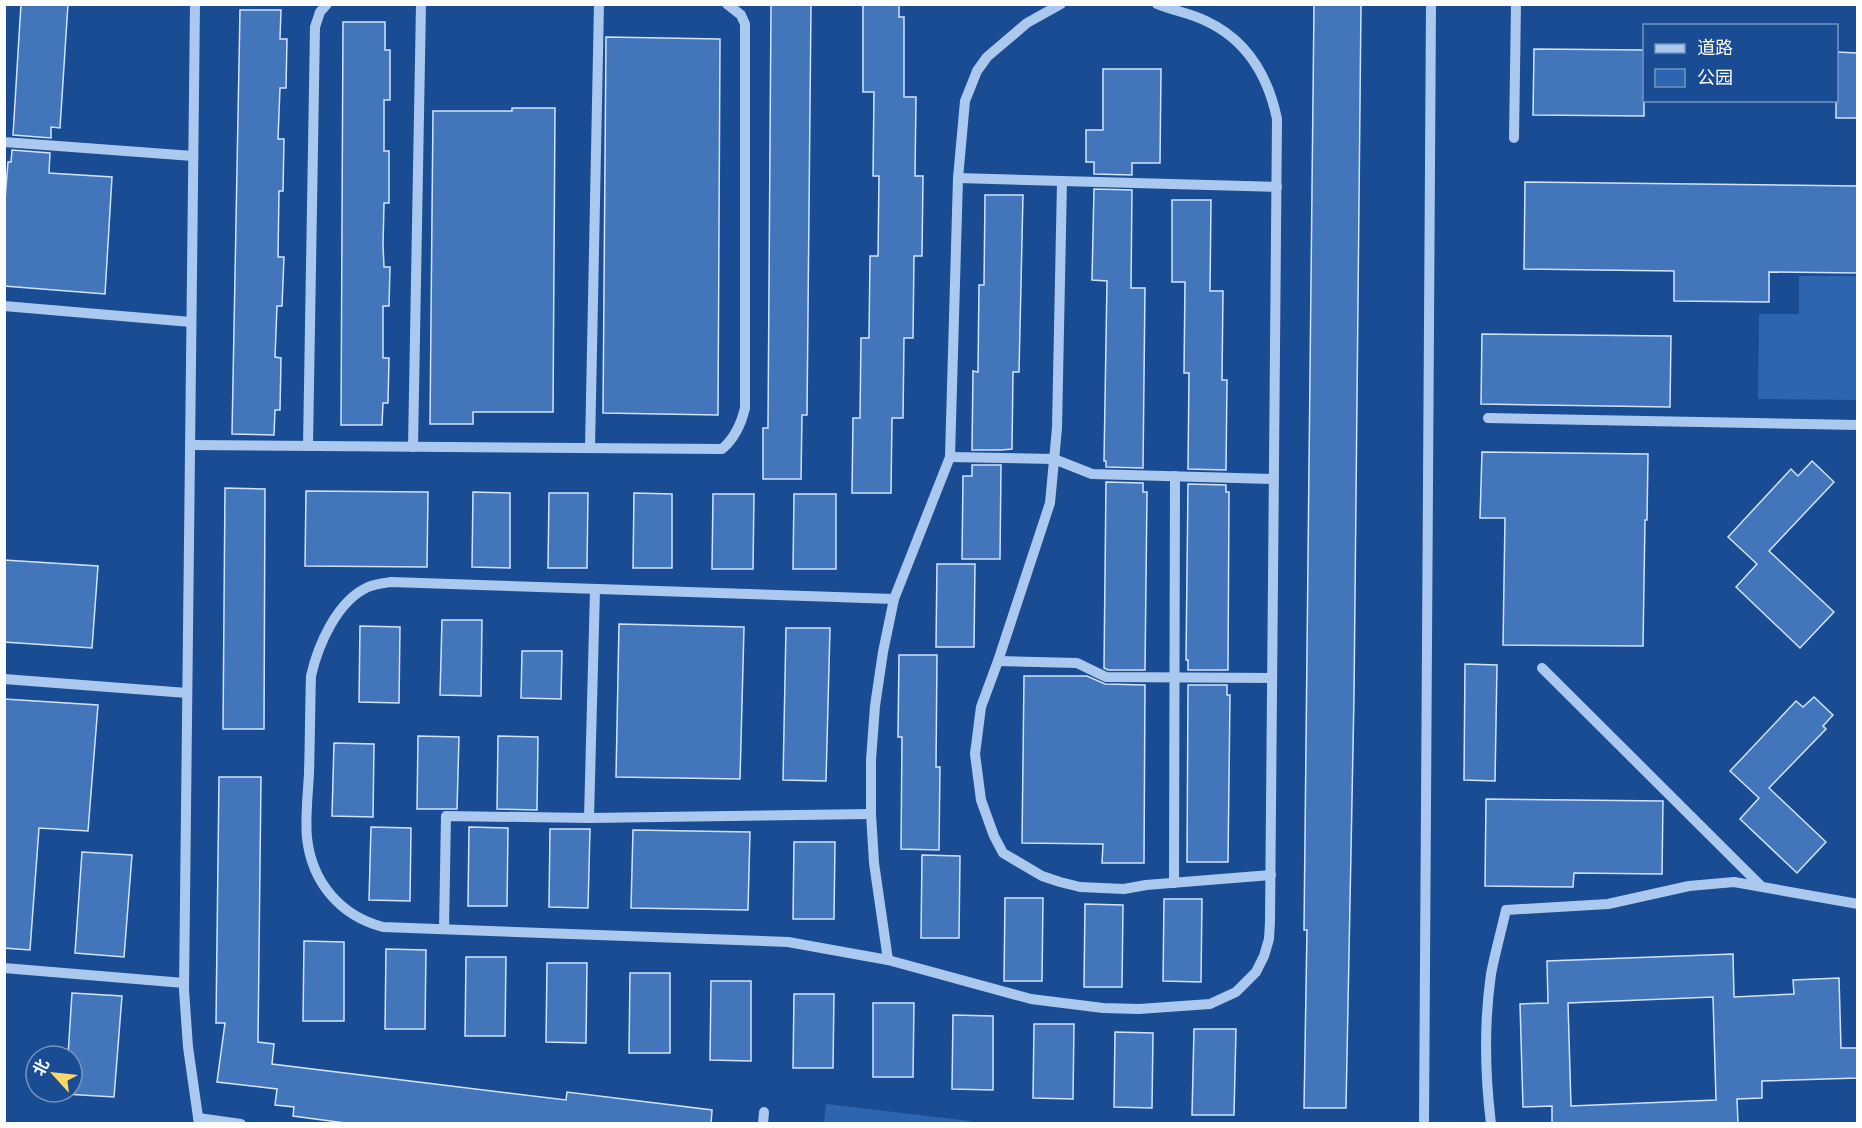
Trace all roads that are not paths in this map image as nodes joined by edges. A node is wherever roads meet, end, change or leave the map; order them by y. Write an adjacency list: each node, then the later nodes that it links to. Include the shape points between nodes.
1 (195, 4): 12 (street)
2 (327, 4): 21 (street, via 315,27)
3 (422, 4): 22 (street)
4 (599, 4): 23 (street)
5 (727, 4): 23 (street, via 741,15 745,24 742,423 722,449)
6 (1061, 4): 13 (street, via 1027,23 977,70 964,101)
7 (1157, 4): 15 (street, via 1224,30 1264,75 1277,118)
8 (1431, 4): 48 (street)
9 (1516, 4): 10 (street)
10 (1514, 138)
11 (4, 141): 12 (street)
12 (193, 156): 17 (street)
13 (958, 178): 14 (street); 24 (street)
14 (1062, 181): 15 (street); 25 (street)
15 (1276, 187): 27 (street)
16 (4, 306): 17 (street)
17 (191, 322): 20 (street)
18 (1488, 418): 19 (street)
19 (1857, 425)
20 (190, 445): 21 (street); 35 (street)
21 (308, 446): 22 (street)
22 (413, 447): 23 (street)
23 (590, 448)
24 (950, 457): 25 (street); 29 (street)
25 (1054, 459): 26 (street, via 1092,474); 30 (street, via 1050,503)
26 (1174, 476): 27 (street); 32 (street)
27 (1274, 479): 33 (street)
28 (595, 589): 29 (street); 37 (street); 42 (street, via 391,582 368,587 355,597 323,637 311,676 307,838 319,876 344,908 369,923)
29 (894, 599): 36 (street, via 875,706)
30 (998, 660): 32 (street, via 1077,663 1106,677); 39 (street, via 981,708 975,754 981,800 1003,853 1042,876 1080,887 1124,889)
31 (1542, 668): 40 (street)
32 (1174, 678): 33 (street); 39 (street)
33 (1272, 678): 38 (street)
34 (4, 679): 35 (street)
35 (187, 693): 45 (street)
36 (871, 814): 37 (street); 43 (street)
37 (589, 818): 42 (street, via 446,816)
38 (1271, 875): 39 (street); 43 (street, via 1269,939 1264,956 1247,983 1210,1004 1139,1009 1067,1005 996,991)
39 (1174, 883)
40 (1761, 886): 41 (street); 49 (street, via 1711,883 1608,904 1506,910 1491,974 1487,1018)
41 (1857, 904)
42 (444, 929): 43 (street, via 788,942)
43 (888, 960)
44 (4, 968): 45 (street)
45 (184, 983): 46 (street)
46 (198, 1120): 47 (street)
47 (241, 1124)
48 (1424, 1124)
49 (1491, 1124)

